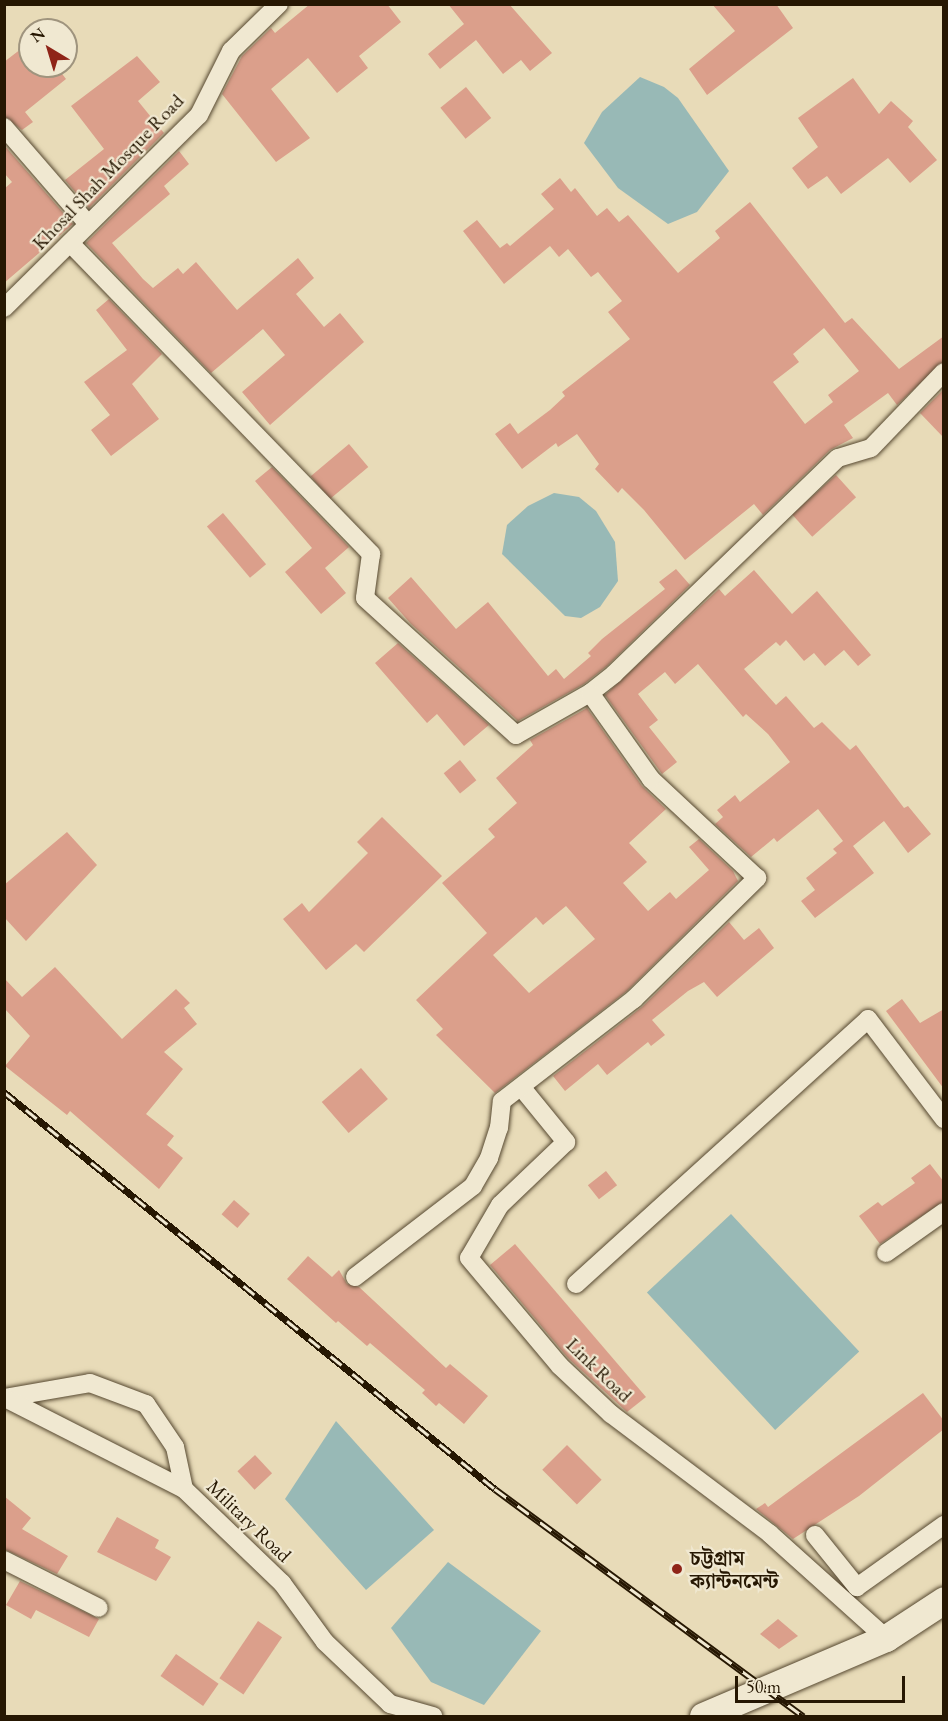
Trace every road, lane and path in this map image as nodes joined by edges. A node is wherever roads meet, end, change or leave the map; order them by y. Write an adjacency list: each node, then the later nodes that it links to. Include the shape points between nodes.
1 (279, 4): 3 (street, Khosal Shah Mosque Road, via 231,51 199,115)
2 (4, 127): 3 (street)
3 (88, 224): 4 (street, Khosal Shah Mosque Road)
4 (70, 243): 5 (street, Khosal Shah Mosque Road); 7 (street, via 371,554 365,598 516,735)
5 (4, 308)
6 (944, 372): 7 (street, via 871,448 838,458)
7 (590, 693): 8 (street, via 651,779 757,878 634,999)
8 (522, 1089): 12 (street, via 502,1101 489,1158 472,1186); 21 (street, Link Road, via 566,1142 500,1205 469,1258 560,1366 611,1414 770,1534)
9 (944, 1119): 13 (street, via 868,1019)
10 (944, 1212): 11 (street)
11 (886, 1253)
12 (355, 1277)
13 (576, 1284)
14 (5, 1399): 15 (street); 15 (street, Military Road, via 90,1383 146,1404 175,1447)
15 (184, 1489): 22 (street, Military Road, via 282,1583 325,1642 390,1704)
16 (944, 1525): 17 (street, via 857,1587)
17 (815, 1535)
18 (4, 1560): 20 (street)
19 (944, 1600): 21 (street)
20 (99, 1608)
21 (886, 1638): 23 (street)
22 (433, 1716)
23 (702, 1716)

